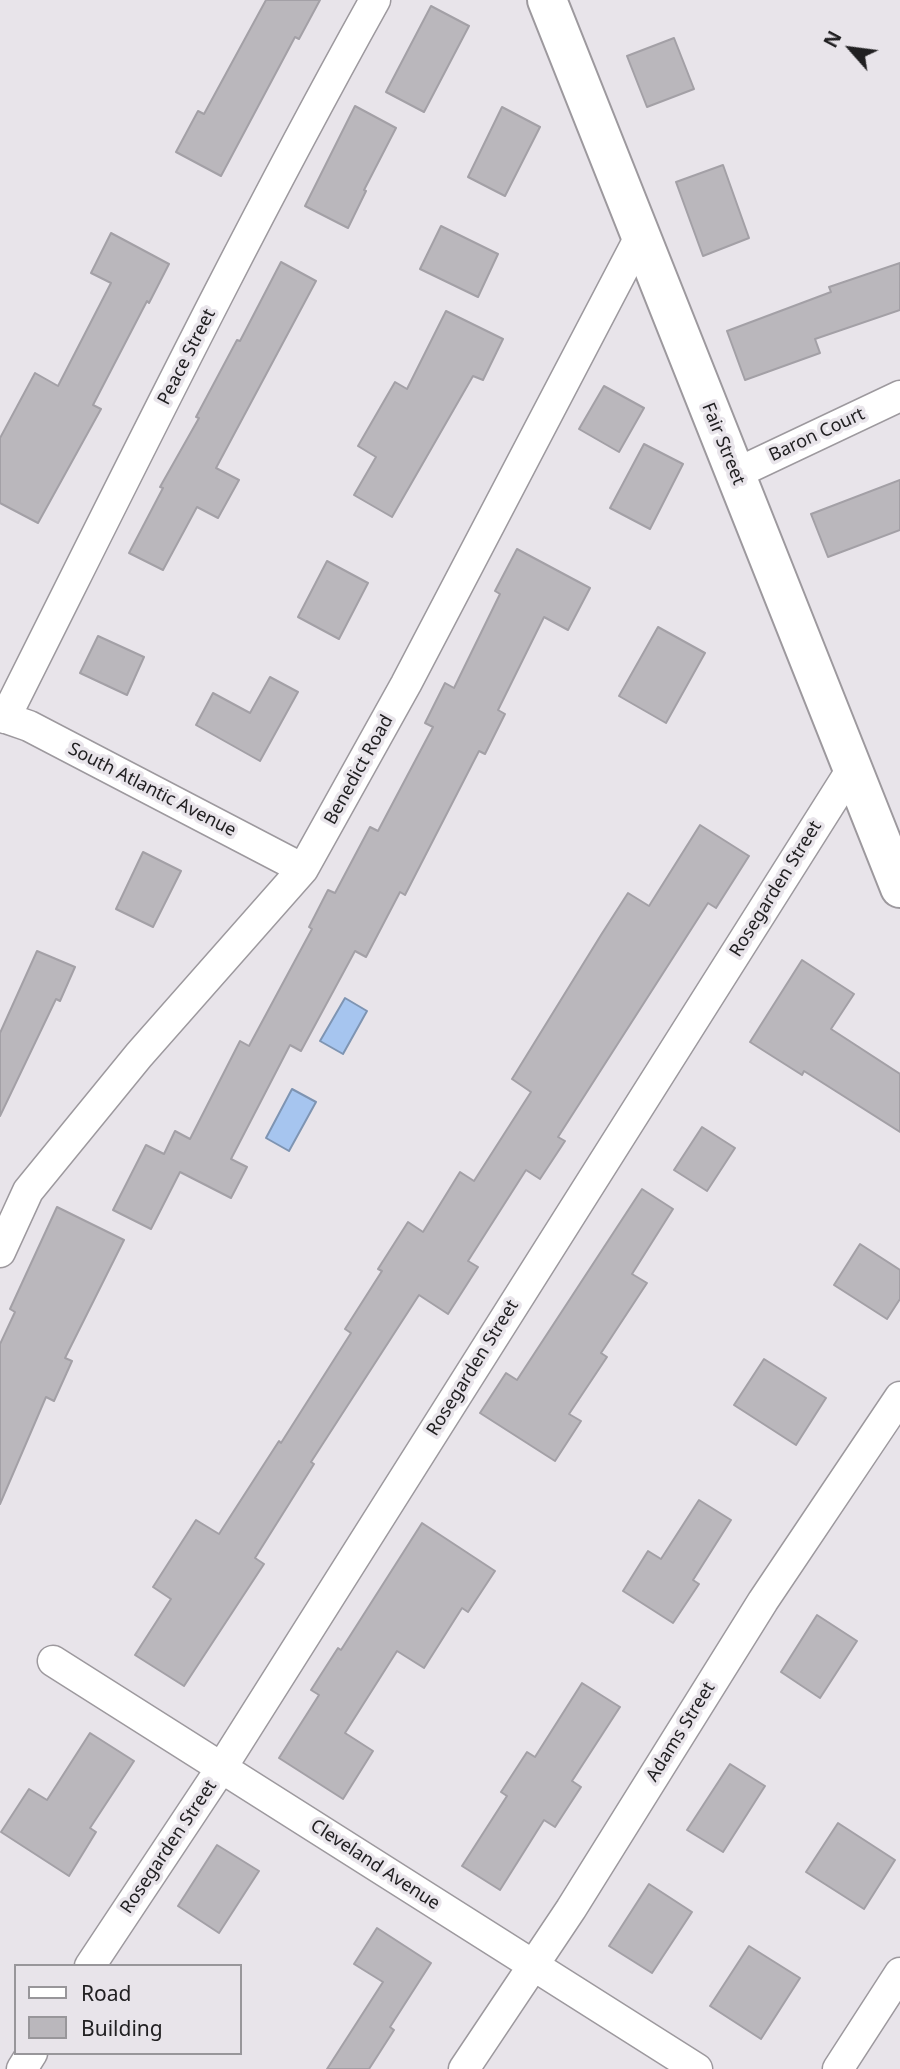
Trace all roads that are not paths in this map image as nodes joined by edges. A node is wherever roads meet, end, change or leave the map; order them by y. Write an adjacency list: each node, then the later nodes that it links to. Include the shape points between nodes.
1 (375, 0): 6 (street, Peace Street, via 222,286)
2 (547, 0): 3 (street, Fair Street)
3 (641, 235): 5 (street, Fair Street); 8 (street, Benedict Road, via 407,684)
4 (900, 396): 5 (street, Baron Court)
5 (735, 474): 7 (street, Fair Street)
6 (3, 717): 8 (street, South Atlantic Avenue, via 29,726)
7 (852, 769): 9 (street, Fair Street); 13 (street, Rosegarden Street)
8 (303, 869): 10 (street, Benedict Road, via 139,1055 29,1191)
9 (900, 888)
10 (0, 1252)
11 (900, 1397): 15 (street, Adams Street, via 763,1601)
12 (53, 1661): 13 (street, Cleveland Avenue)
13 (222, 1767): 14 (street, Rosegarden Street); 15 (street, Cleveland Avenue)
14 (91, 1964)
15 (533, 1966): 17 (street, Adams Street); 18 (street, Cleveland Avenue)
16 (900, 1973): 19 (street)
17 (464, 2069)
18 (697, 2069)
19 (838, 2069)

